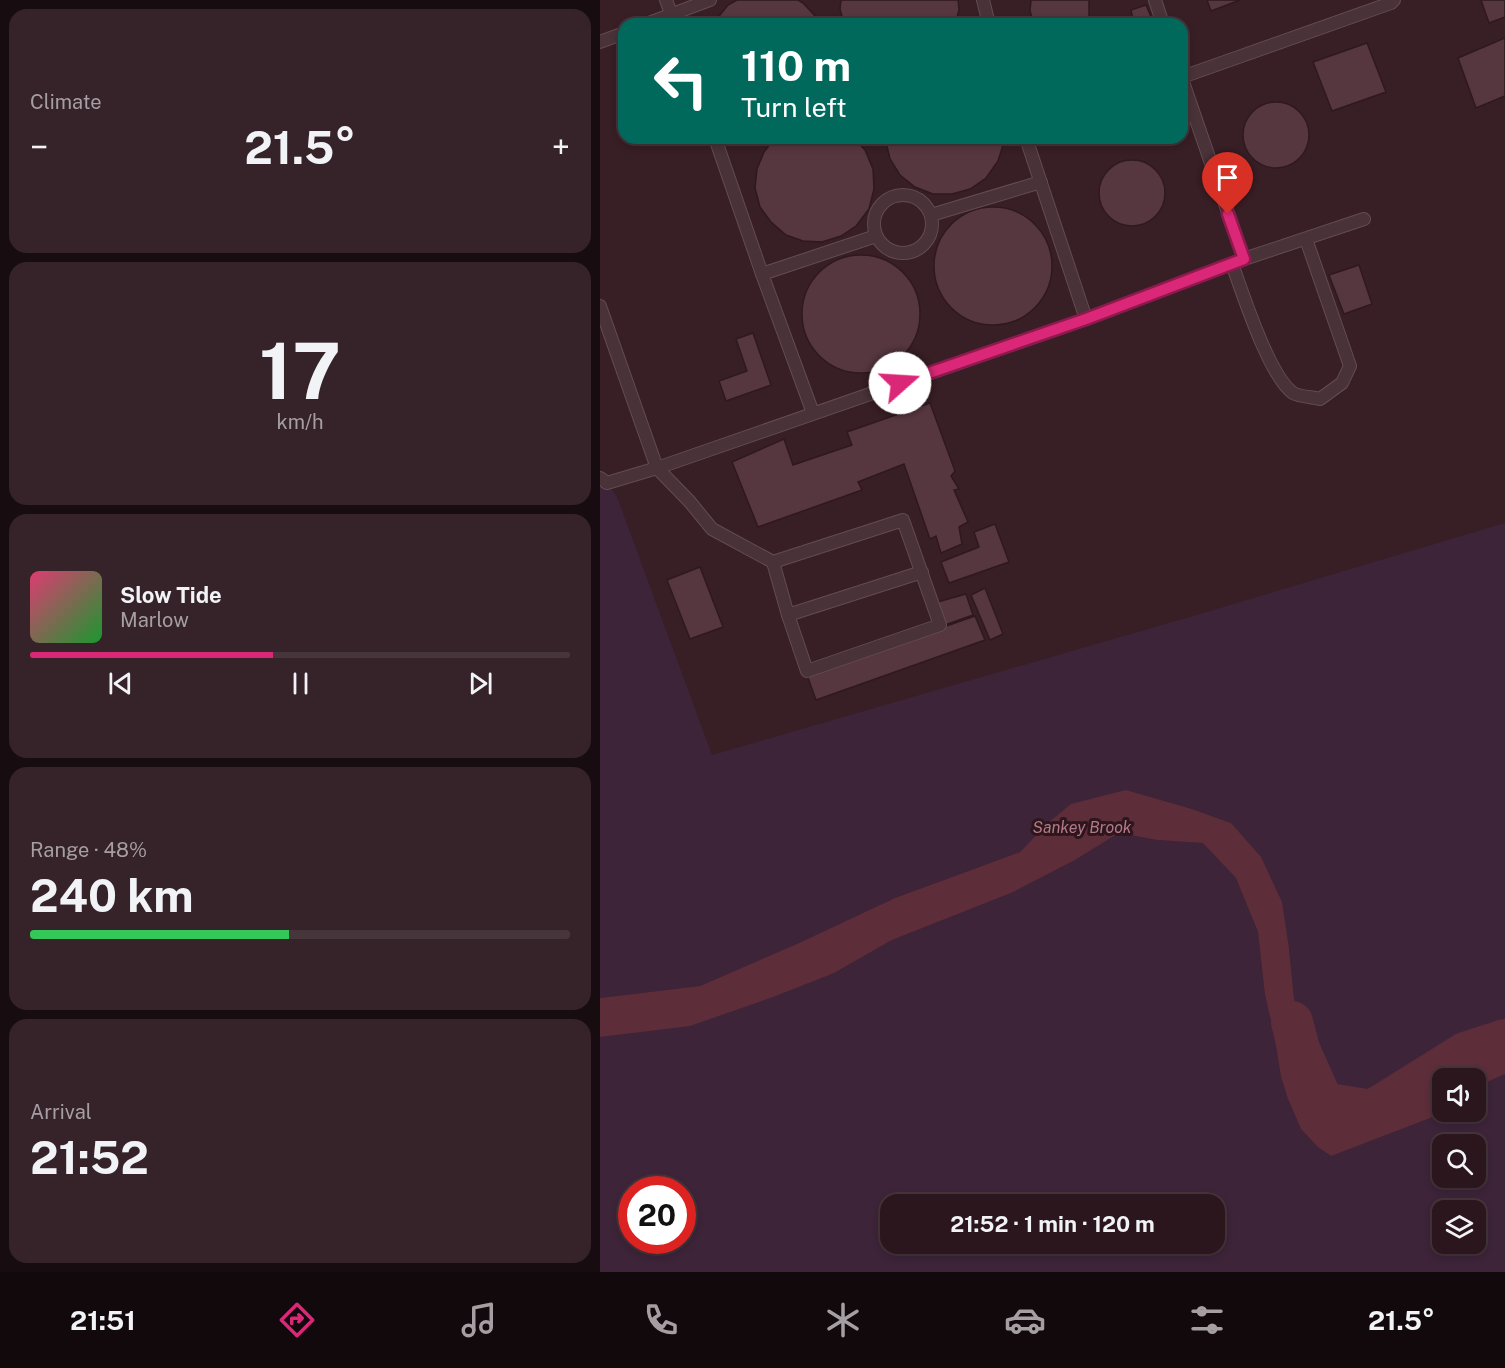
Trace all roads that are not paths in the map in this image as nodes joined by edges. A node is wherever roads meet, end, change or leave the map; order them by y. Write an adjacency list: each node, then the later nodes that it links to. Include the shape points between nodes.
1 (666, 0): 6 (lane)
2 (710, 0): 7 (lane)
3 (983, 0): 8 (lane)
4 (1155, 0): 9 (lane)
5 (1394, 0): 12 (lane)
6 (673, 18)
7 (675, 18)
8 (988, 18)
9 (1161, 18)
10 (618, 35): 11 (lane)
11 (600, 42)
12 (1188, 76)
13 (1188, 98): 21 (lane)
14 (717, 144): 22 (lane)
15 (1028, 144): 16 (lane)
16 (1041, 182): 17 (lane); 24 (lane)
17 (931, 215): 19 (lane, via 931,234 926,243 909,253 890,250); 19 (lane, via 919,200 892,197 874,218)
18 (1364, 219): 20 (lane)
19 (876, 236): 22 (lane)
20 (1306, 239): 21 (lane); 21 (lane, via 1350,366 1342,383 1320,399 1294,394 1279,377 1266,354)
21 (1238, 262): 24 (lane)
22 (762, 274): 25 (lane)
23 (600, 306): 26 (lane)
24 (1086, 319): 25 (lane)
25 (813, 413): 26 (lane)
26 (657, 468): 27 (lane, via 607,483); 28 (lane, via 712,529)
27 (600, 478)
28 (773, 562): 29 (lane, via 903,520); 30 (lane)
29 (922, 572): 30 (lane); 30 (lane, via 940,625 807,671)
30 (788, 615)

